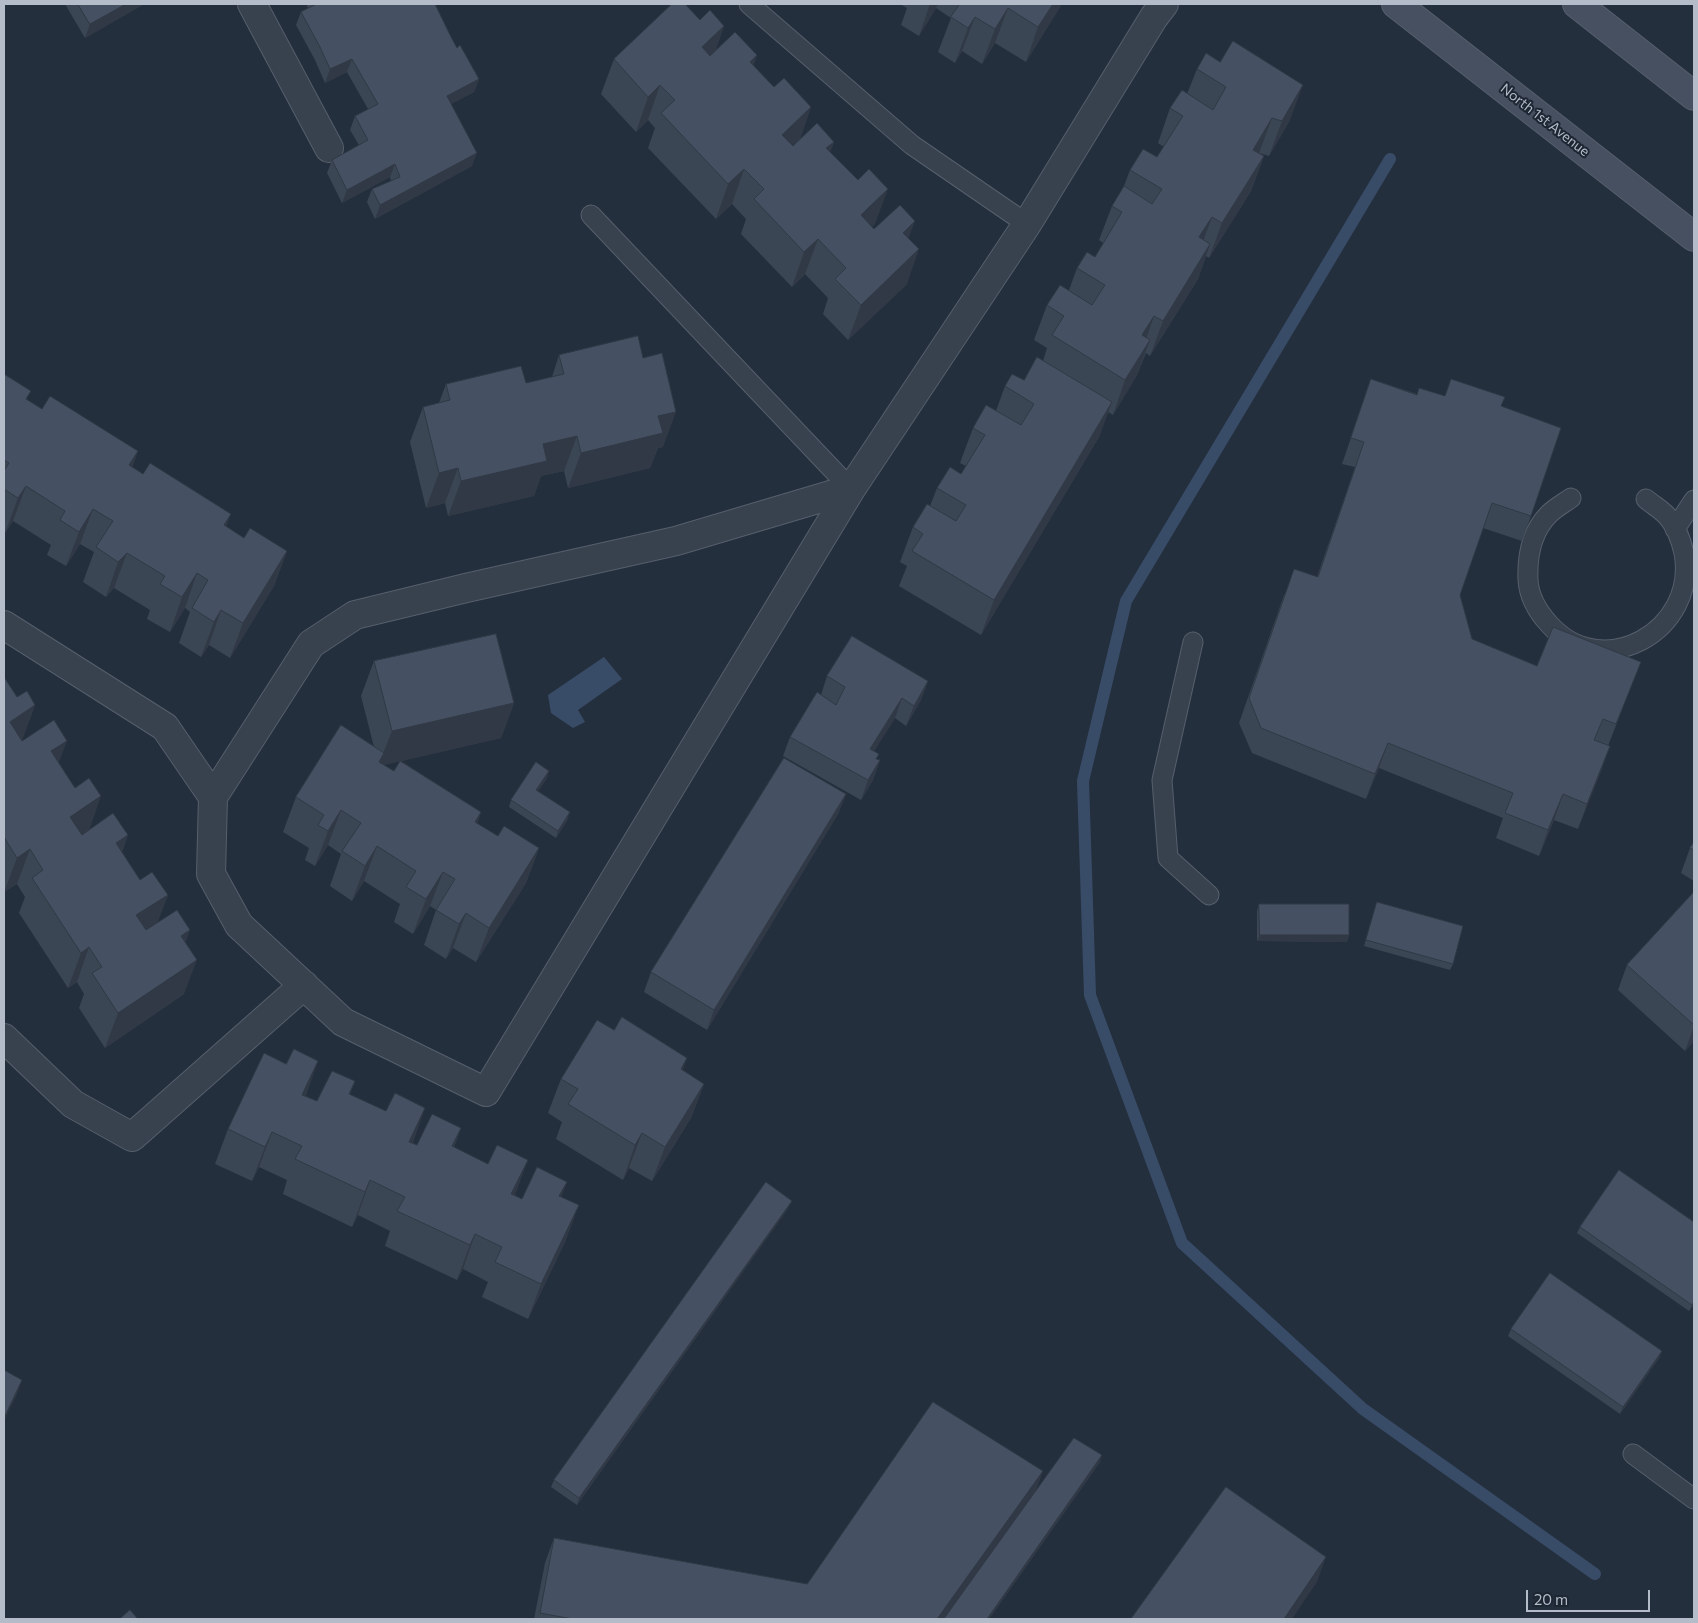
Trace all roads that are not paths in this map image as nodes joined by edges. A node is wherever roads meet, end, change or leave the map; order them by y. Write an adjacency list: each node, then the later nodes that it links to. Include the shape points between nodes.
1 (252, 4): 7 (street)
2 (749, 4): 9 (lane, via 912,145)
3 (1164, 4): 9 (street)
4 (1396, 4): 10 (main road, North 1st Avenue)
5 (1584, 6): 6 (main road)
6 (1694, 96)
7 (329, 148)
8 (591, 215): 11 (lane)
9 (1027, 224): 11 (street)
10 (1694, 237)
11 (850, 489): 18 (street, via 676,542 355,615 311,644); 20 (street, via 486,1092 343,1022)
12 (1571, 498): 15 (lane, via 1549,514 1534,536 1527,561 1528,588 1539,612 1556,632 1579,646 1605,650 1631,646 1655,634 1674,614 1685,590 1687,564 1681,538)
13 (1646, 500): 15 (lane, via 1667,516)
14 (1694, 500): 15 (lane)
15 (1675, 529)
16 (4, 625): 18 (street, via 165,727)
17 (1193, 642): 19 (lane, via 1162,780 1168,858)
18 (213, 796): 20 (street, via 210,874 239,925)
19 (1209, 895)
20 (304, 986): 21 (street, via 132,1137 73,1104)
21 (4, 1038)
22 (1633, 1454): 23 (lane)
23 (1694, 1499)

